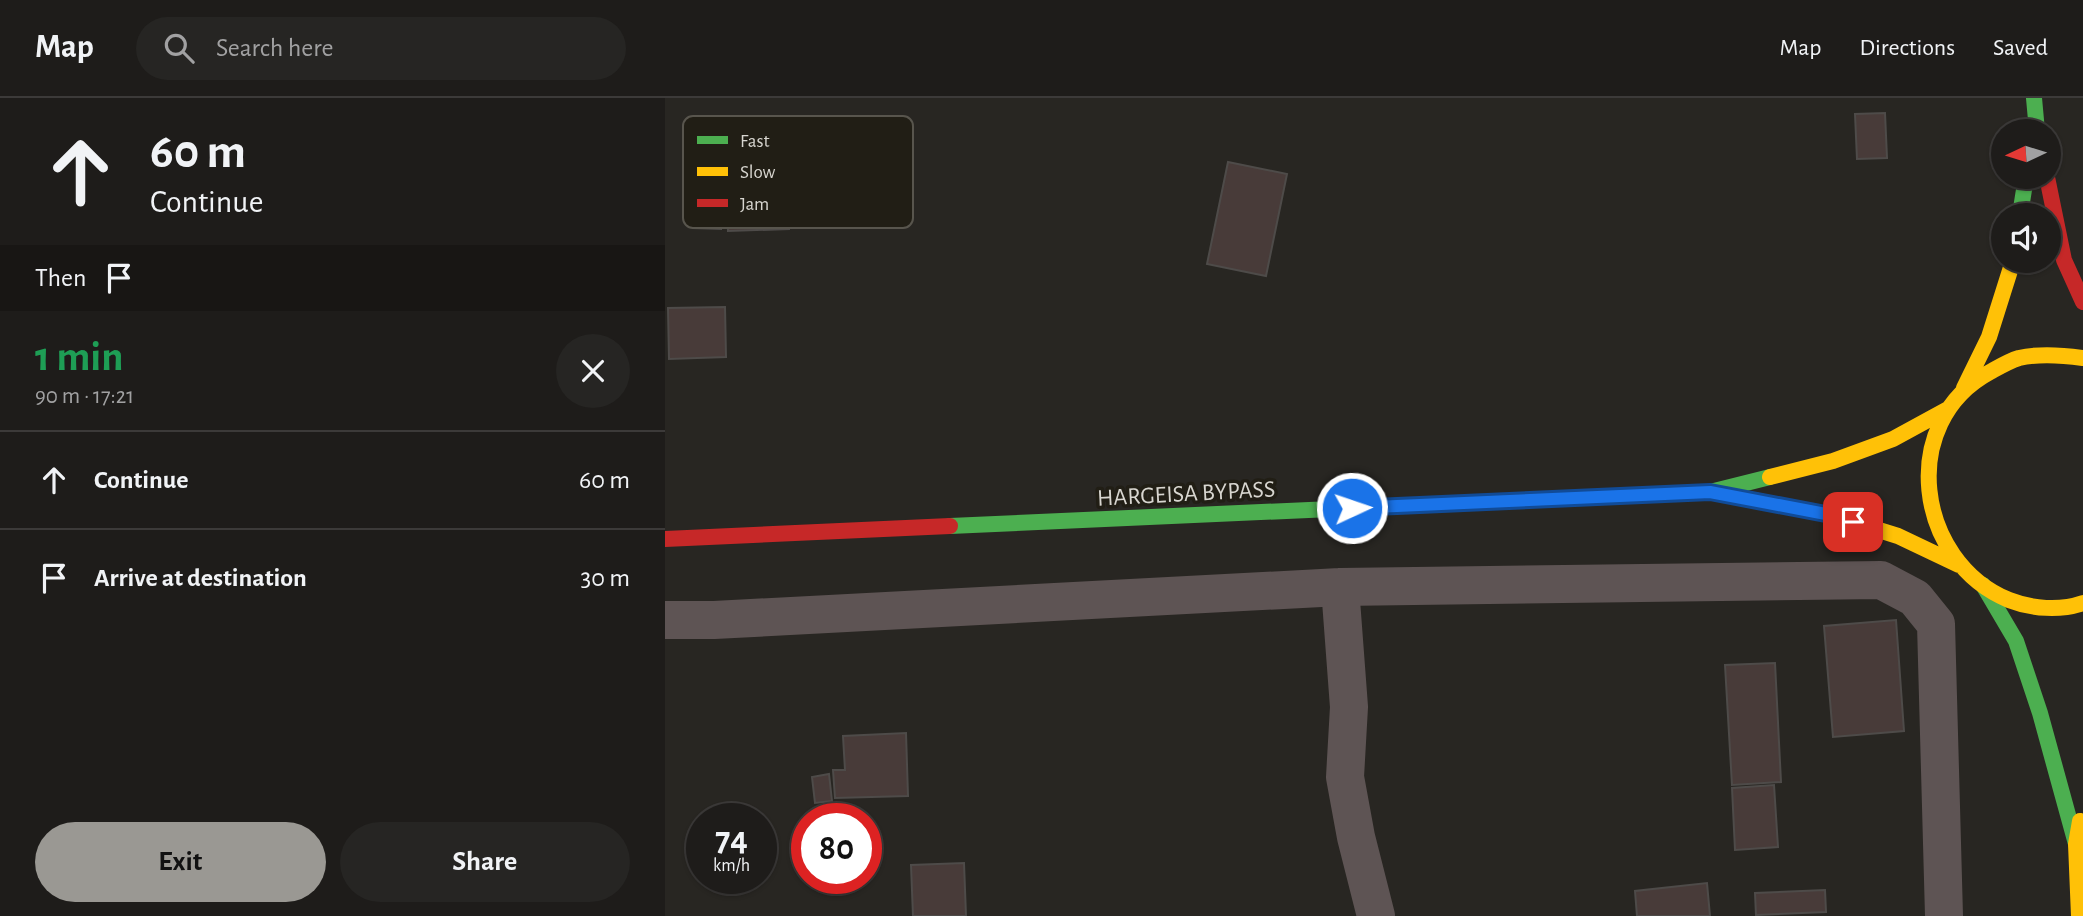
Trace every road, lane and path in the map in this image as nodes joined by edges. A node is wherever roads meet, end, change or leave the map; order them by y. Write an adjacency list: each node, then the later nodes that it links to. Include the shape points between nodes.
1 (2034, 98): 2 (highway)
2 (2035, 119)
3 (2049, 189): 5 (highway, via 2064,260)
4 (2009, 273): 7 (highway, via 1989,337)
5 (2083, 302)
6 (2083, 358): 7 (highway, via 2049,353 2010,361 1975,380)
7 (1962, 393): 8 (highway)
8 (1948, 409): 9 (highway, via 1893,439 1833,461); 11 (highway, via 1930,446 1926,486 1935,528)
9 (1710, 492): 10 (highway, HARGEISA BYPASS); 11 (highway, via 1831,515 1898,536)
10 (665, 539)
11 (1958, 565): 12 (highway)
12 (1983, 585): 14 (highway, via 2034,607); 17 (highway, via 2016,641 2041,713)
13 (1340, 587): 15 (street); 18 (street, via 1349,706 1345,777); 19 (street, via 1881,580 1915,598 1936,624)
14 (2083, 603)
15 (665, 620)
16 (2083, 801): 17 (highway)
17 (2075, 844): 20 (highway)
18 (1376, 916)
19 (1944, 916)
20 (2078, 916)

